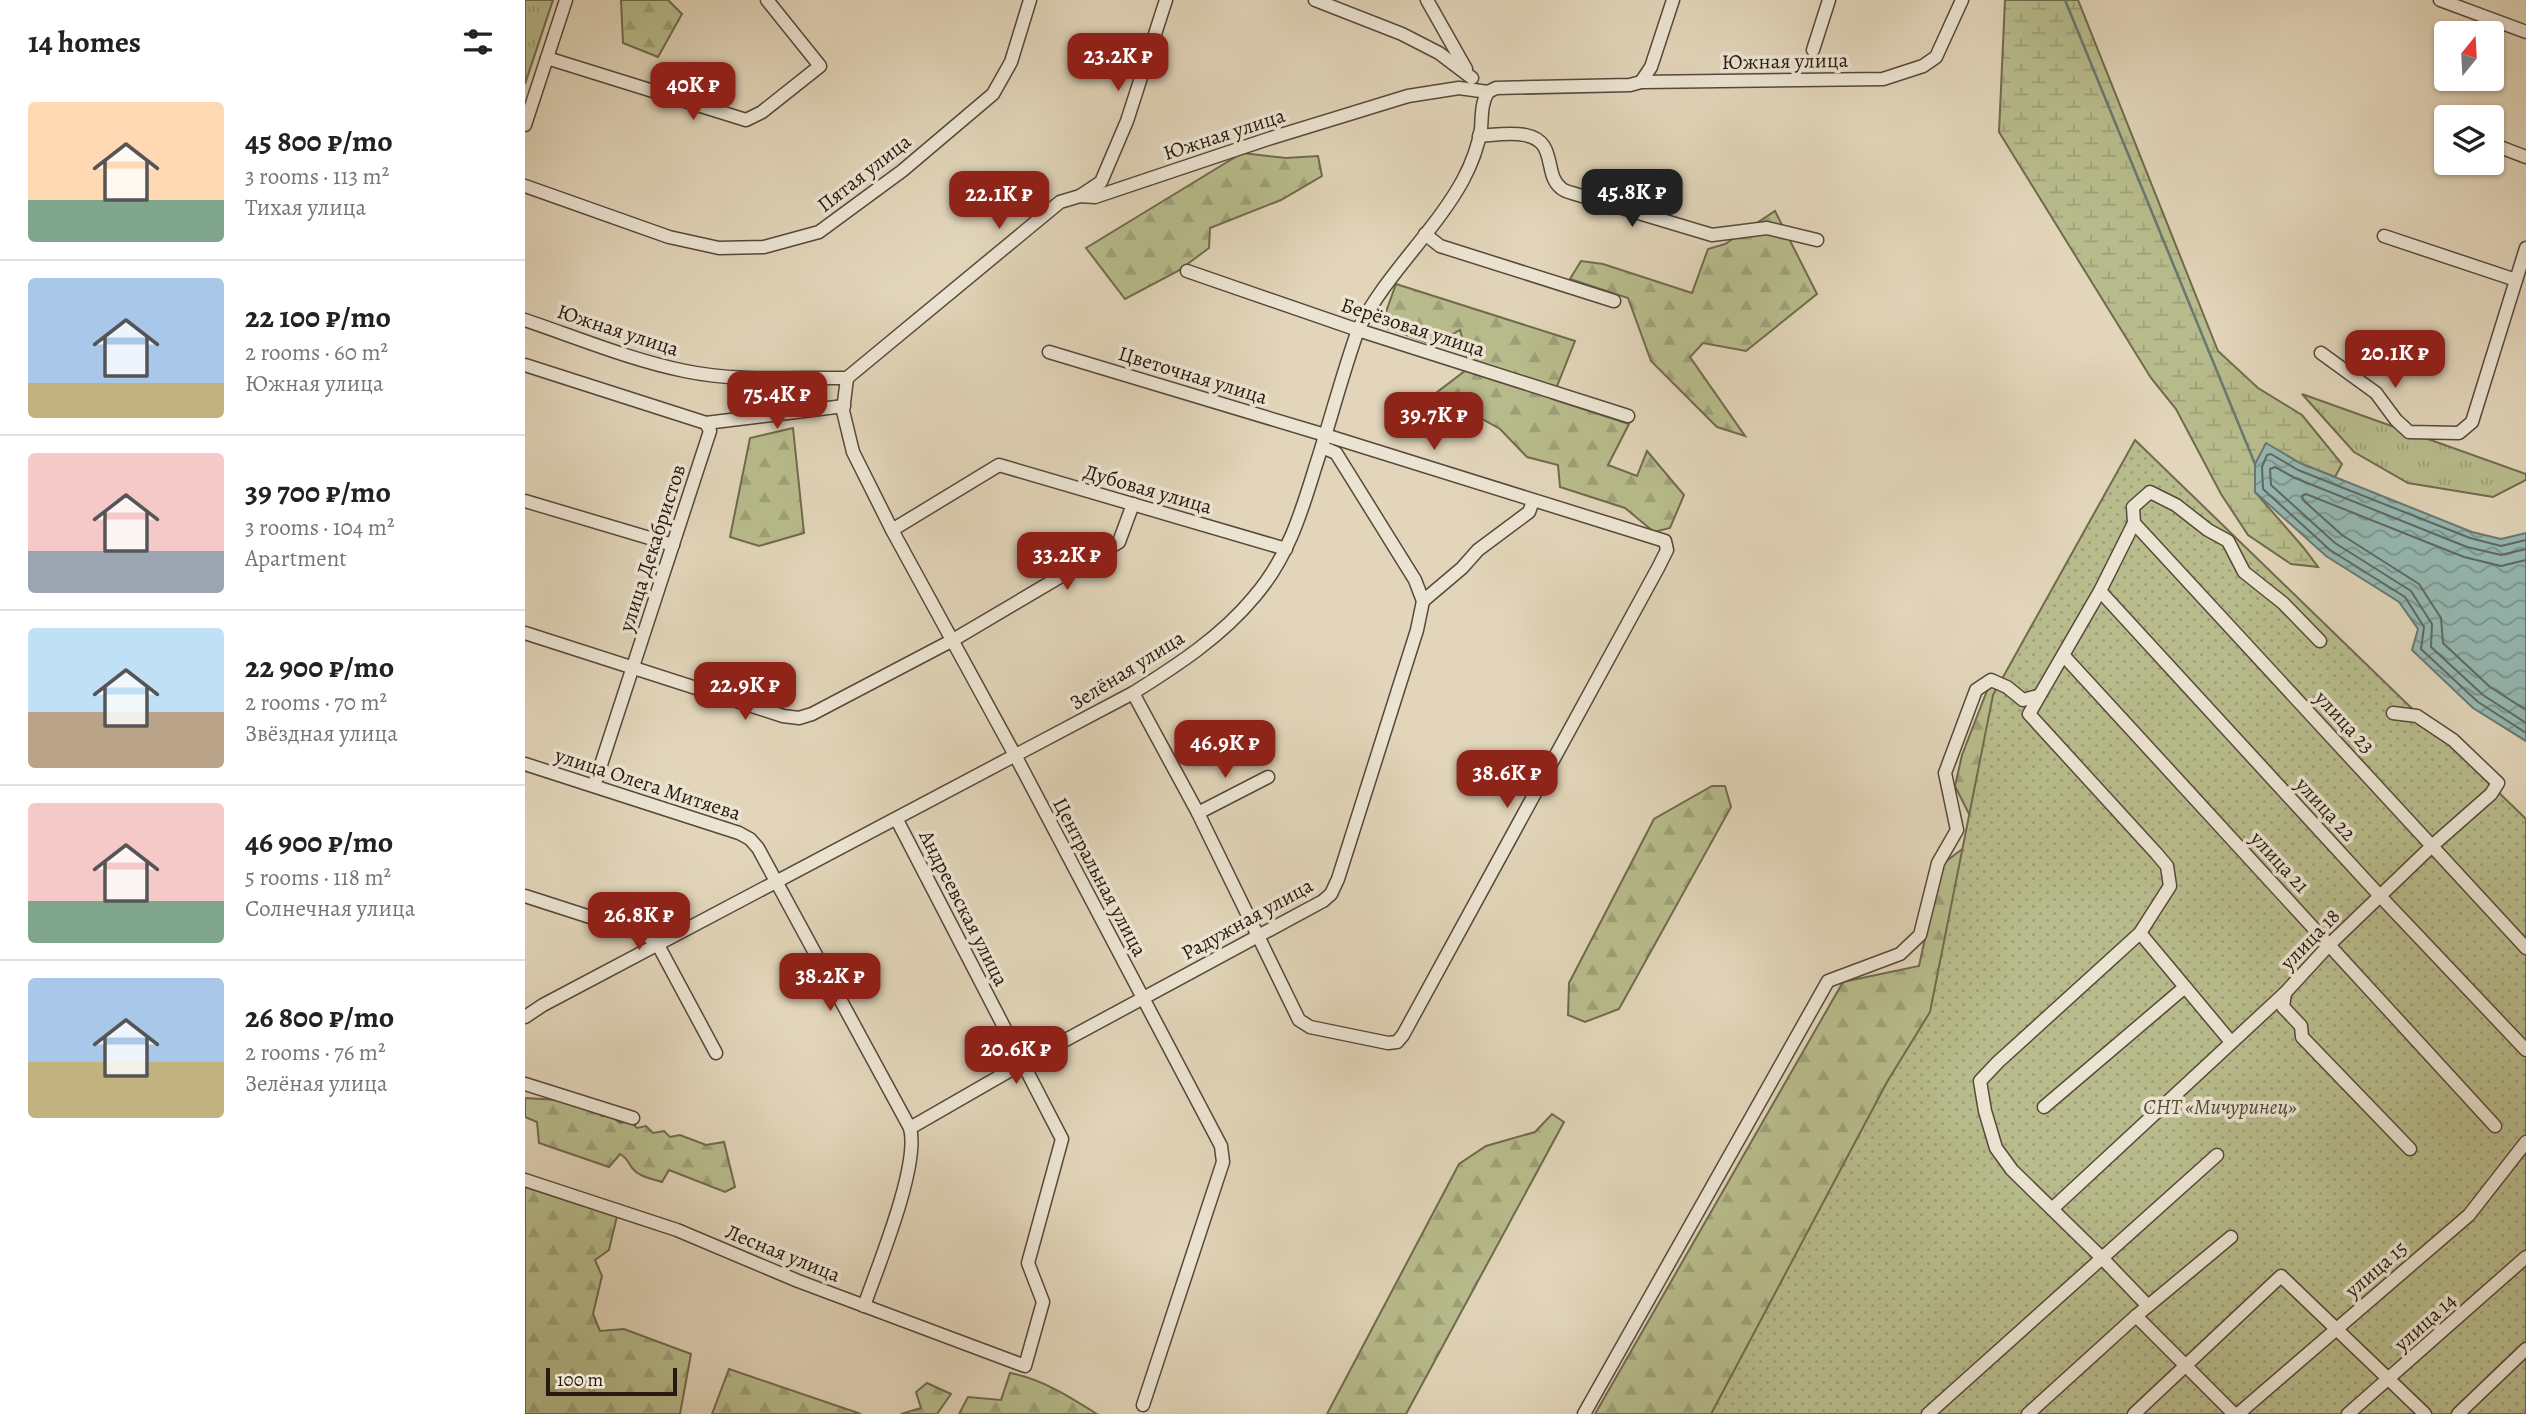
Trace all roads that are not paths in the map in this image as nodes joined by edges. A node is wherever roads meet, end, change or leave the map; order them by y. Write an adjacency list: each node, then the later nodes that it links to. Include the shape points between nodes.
1 (566, 0): 13 (street)
2 (767, 0): 13 (street, via 820,66 746,120)
3 (1030, 0): 21 (street, Пятая улица, via 1011,62 993,94 902,171 819,232 764,247 719,248 669,237)
4 (1166, 0): 22 (street, via 1127,121 1101,182)
5 (1315, 0): 14 (street, via 1439,52)
6 (1427, 0): 14 (street)
7 (1673, 0): 15 (street, via 1651,67)
8 (1829, 0): 12 (street)
9 (1962, 0): 15 (street, Южная улица, via 1936,57 1883,79)
10 (2440, 0): 11 (street)
11 (2526, 32)
12 (1813, 50)
13 (547, 58): 17 (street)
14 (1472, 78): 16 (street)
15 (1641, 82): 16 (street, Южная улица)
16 (1487, 92): 18 (street, Зелёная улица); 22 (street, Южная улица, via 1459,88 1408,96 1095,197)
17 (525, 125)
18 (1479, 136): 23 (street, Зелёная улица, via 1462,181); 25 (street, via 1527,135 1539,142 1548,152 1560,188 1572,193 1712,235 1767,228)
19 (2504, 149): 20 (street)
20 (2526, 157)
21 (525, 186)
22 (1080, 195): 35 (street, Южная улица, via 1060,202)
23 (1425, 234): 29 (street, via 1440,246); 31 (street, Зелёная улица)
24 (2384, 236): 28 (street)
25 (1817, 240)
26 (2526, 248): 28 (street)
27 (1187, 271): 31 (street, Берёзовая улица)
28 (2515, 280): 33 (street, via 2472,422 2459,433 2409,432 2376,393)
29 (1614, 301)
30 (525, 320): 35 (street, Южная улица, via 685,371 725,377)
31 (1358, 330): 37 (street, Берёзовая улица); 39 (street, Зелёная улица)
32 (1049, 352): 39 (street, Цветочная улица)
33 (2321, 353)
34 (525, 365): 38 (street)
35 (847, 378): 36 (street, Центральная улица)
36 (844, 406): 38 (street); 44 (street, Центральная улица, via 853,452)
37 (1628, 416)
38 (706, 423): 45 (street, улица Декабристов, via 708,441)
39 (1324, 441): 41 (street, Цветочная улица); 46 (street, Зелёная улица); 48 (street, via 1415,580)
40 (525, 501): 45 (street)
41 (1532, 501): 48 (street, via 1529,512 1478,550); 68 (street, Цветочная улица, via 1665,541 1667,550 1403,1035 1388,1043 1310,1027 1299,1020)
42 (1133, 504): 44 (street, Дубовая улица, via 999,465); 46 (street, Дубовая улица); 50 (street, via 1119,542)
43 (2134, 523): 47 (street); 51 (street, via 2133,507 2150,492 2176,505 2228,541 2244,572); 63 (street, улица 23)
44 (892, 530): 50 (street, Центральная улица)
45 (673, 545): 53 (street, улица Декабристов)
46 (1286, 549): 54 (street, Зелёная улица, via 1233,620)
47 (2100, 591): 52 (street); 66 (street, улица 22)
48 (1423, 601): 68 (street, Радужная улица, via 1331,894)
49 (525, 633): 53 (street)
50 (953, 640): 53 (street, via 799,718); 57 (street, Центральная улица)
51 (2320, 641)
52 (2064, 656): 55 (street); 69 (street, улица 21)
53 (632, 668): 60 (street, улица Декабристов)
54 (1133, 693): 57 (street, Зелёная улица); 61 (street)
55 (2038, 696): 67 (street, via 2029,714 2167,866 2170,886); 102 (street, via 2023,700 1991,680 1976,690 1945,773 1957,830 1937,863 1920,935 1900,954 1828,981)
56 (2393, 713): 63 (street, улица 18, via 2417,716 2498,783)
57 (1016, 757): 62 (street, Зелёная улица); 74 (street, Центральная улица)
58 (525, 764): 60 (street, улица Олега Митяева)
59 (1268, 777): 61 (street)
60 (594, 786): 64 (street, улица Олега Митяева, via 739,833 758,848)
61 (1198, 813): 68 (street)
62 (897, 820): 64 (street, Зелёная улица); 79 (street, Андреевская улица)
63 (2433, 845): 66 (street, улица 18); 71 (street, улица 23)
64 (778, 882): 70 (street, Зелёная улица); 84 (street, улица Олега Митяева)
65 (525, 896): 70 (street, via 646,935)
66 (2380, 896): 69 (street, улица 18); 77 (street, улица 22)
67 (2140, 933): 72 (street); 89 (street, via 1980,1081 1996,1148)
68 (1256, 935): 74 (street, Радужная улица)
69 (2330, 944): 73 (street, улица 18); 83 (street, улица 21)
70 (658, 946): 75 (street, Зелёная улица); 78 (street)
71 (2526, 947)
72 (2185, 987): 76 (street); 81 (street)
73 (2285, 993): 76 (street, улица 18); 86 (street, via 2283,1007 2301,1026 2302,1037)
74 (1143, 999): 79 (street, Радужная улица); 101 (street, Центральная улица, via 1221,1146 1223,1162)
75 (525, 1017)
76 (2231, 1042): 89 (street, улица 18)
77 (2526, 1050)
78 (716, 1053)
79 (1023, 1063): 84 (street, Радужная улица); 98 (street, Андреевская улица, via 1062,1139 1028,1264 1044,1302)
80 (525, 1084): 82 (street)
81 (2044, 1107)
82 (632, 1118)
83 (2495, 1126)
84 (910, 1128): 93 (street, via 913,1140 903,1194)
85 (2526, 1142): 96 (street, улица 15, via 2469,1215)
86 (2410, 1149)
87 (2217, 1155): 92 (street)
88 (525, 1180): 93 (street, Лесная улица, via 677,1230)
89 (2052, 1209): 92 (street)
90 (2231, 1237): 94 (street)
91 (2526, 1257): 100 (street, улица 14)
92 (2103, 1259): 94 (street); 103 (street)
93 (864, 1306): 98 (street, Лесная улица)
94 (2148, 1306): 95 (street)
95 (2136, 1316): 99 (street); 104 (street)
96 (2336, 1329): 99 (street, via 2281,1276); 100 (street); 106 (street, улица 15)
97 (2526, 1349): 109 (street)
98 (1025, 1366)
99 (2185, 1366): 105 (street); 106 (street)
100 (2389, 1380): 107 (street, улица 14); 108 (street)
101 (1143, 1405)
102 (1584, 1414)
103 (1928, 1414)
104 (2028, 1414)
105 (2134, 1414)
106 (2236, 1414)
107 (2348, 1414)
108 (2425, 1414)
109 (2458, 1414)

